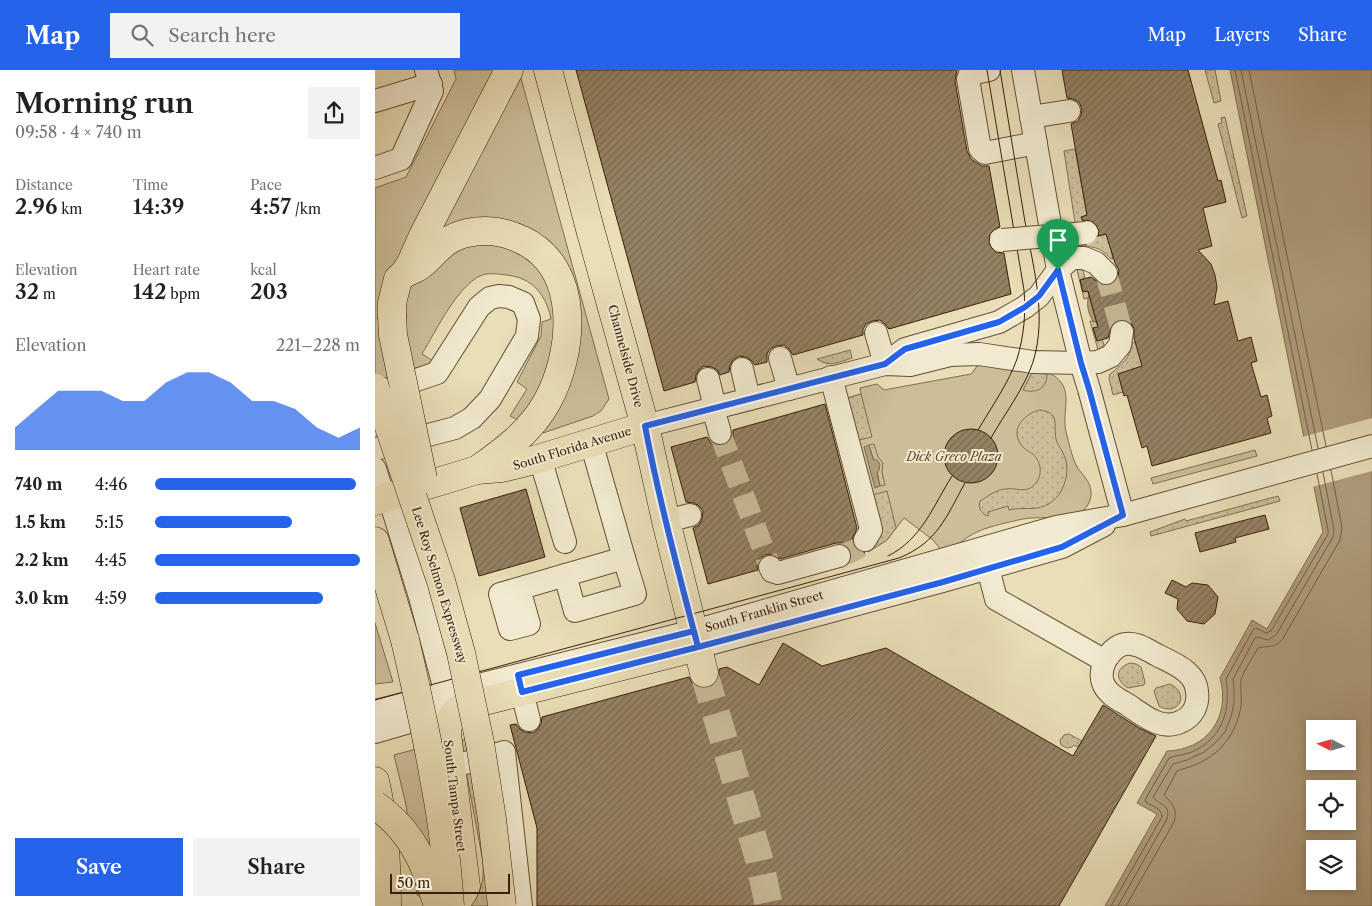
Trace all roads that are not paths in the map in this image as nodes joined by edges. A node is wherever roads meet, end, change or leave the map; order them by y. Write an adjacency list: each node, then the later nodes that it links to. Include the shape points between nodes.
1 (509, 70): 15 (main road)
2 (547, 70): 29 (main road, Channelside Drive)
3 (989, 70): 9 (street, via 970,74 968,79 980,149 985,153)
4 (1023, 70): 8 (street)
5 (428, 77): 6 (street); 10 (street, via 432,90 401,159)
6 (375, 101)
7 (1069, 111): 8 (street)
8 (1031, 118): 9 (street)
9 (1036, 144): 13 (street)
10 (375, 168)
11 (1086, 233): 12 (street, bridge)
12 (1002, 240)
13 (1058, 270): 14 (street, via 1072,258 1084,258 1097,263); 19 (street); 20 (street, South Florida Avenue, via 1039,296 999,322 905,349)
14 (1106, 273)
15 (404, 274): 36 (main road, via 420,266 446,241 485,231 506,233 534,246 561,281 567,305 567,332 563,363 547,402 521,435); 48 (main road, bridge, via 398,279 393,304 395,344 427,494)
16 (1122, 332): 19 (street, South Florida Avenue, via 1120,345 1111,356 1099,362)
17 (876, 333): 20 (street)
18 (780, 358): 25 (street)
19 (1081, 363): 20 (street, South Florida Avenue, via 1033,362 979,354 950,355 910,365); 38 (street)
20 (885, 364): 22 (street, South Florida Avenue)
21 (742, 369): 27 (street)
22 (831, 377): 25 (street, South Florida Avenue); 39 (street, via 870,525 871,530)
23 (708, 379): 28 (street)
24 (375, 388): 48 (main road, Lee Roy Selmon Expressway, bridge)
25 (789, 388): 27 (street, South Florida Avenue)
26 (375, 394): 33 (street, via 437,373 479,307 490,298 509,297 523,303 529,319 527,336 490,399 472,418 455,428)
27 (749, 399): 28 (street, South Florida Avenue)
28 (714, 408): 29 (street, South Florida Avenue); 30 (street)
29 (645, 426): 31 (main road, South Florida Avenue); 50 (main road, Channelside Drive, via 678,518)
30 (720, 433)
31 (591, 442): 34 (main road, South Florida Avenue); 43 (street)
32 (1372, 446): 38 (street, South Franklin Street)
33 (375, 449)
34 (540, 458): 36 (main road, South Florida Avenue, via 502,468); 41 (street)
35 (375, 469): 37 (street)
36 (477, 470): 37 (main road, South Florida Avenue)
37 (383, 499): 55 (street, via 420,597)
38 (1123, 515): 44 (street, South Franklin Street, via 1056,527)
39 (865, 540)
40 (375, 541): 51 (main road)
41 (565, 542)
42 (839, 556): 45 (street, via 778,573 771,571)
43 (624, 558): 46 (street); 46 (street, via 635,594 575,611)
44 (986, 559): 50 (street, South Franklin Street); 52 (street, via 996,599)
45 (770, 567)
46 (565, 575): 49 (street)
47 (375, 581): 51 (main road)
48 (441, 582): 65 (main road, Lee Roy Selmon Expressway, bridge, via 461,652 480,743 493,819)
49 (519, 589)
50 (696, 639): 53 (main road, Channelside Drive); 54 (main road, South Franklin Street)
51 (405, 640): 64 (main road, bridge, via 436,785)
52 (1105, 660)
53 (704, 673)
54 (520, 684): 55 (main road, South Franklin Street); 57 (street)
55 (453, 700): 56 (street, South Franklin Street); 58 (street, South Franklin Street); 59 (main road, South Tampa Street, via 447,727)
56 (375, 711)
57 (529, 720)
58 (375, 732)
59 (451, 767): 63 (main road, South Tampa Street, via 466,886 459,899); 66 (street, via 504,752)
60 (375, 782): 61 (main road)
61 (378, 821): 62 (main road, via 387,875); 63 (main road, bridge, via 388,814 404,831 418,851)
62 (387, 906)
63 (439, 906)
64 (450, 906)
65 (502, 906)
66 (521, 906)

